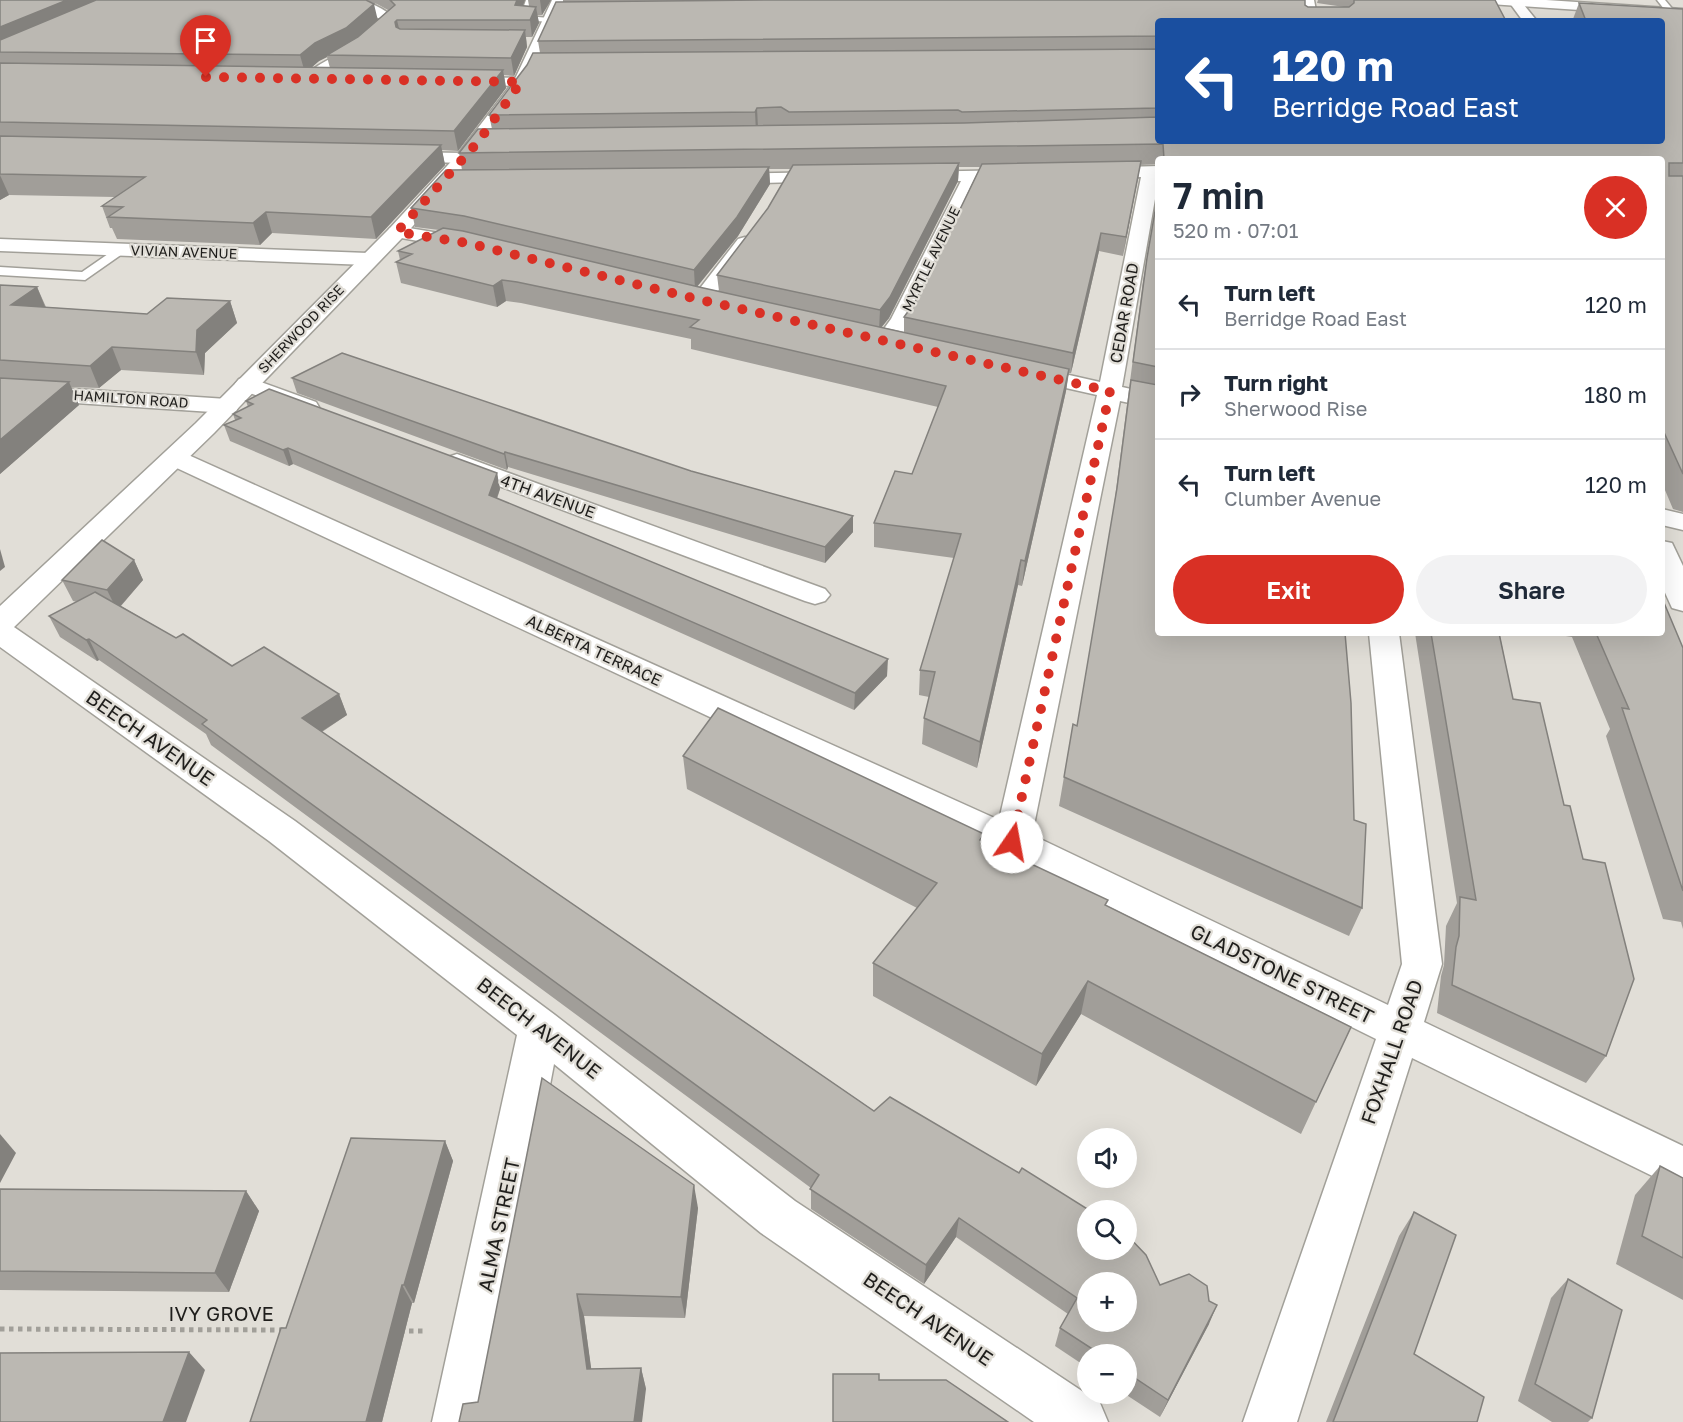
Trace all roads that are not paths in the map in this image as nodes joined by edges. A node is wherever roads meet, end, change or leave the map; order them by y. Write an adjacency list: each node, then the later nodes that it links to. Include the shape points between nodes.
1 (358, 0): 9 (street, via 385,15 388,21 356,50 306,78)
2 (530, 0): 6 (lane, via 522,18)
3 (1490, 0): 5 (street)
4 (1660, 0): 7 (lane)
5 (1515, 2): 7 (street); 8 (street)
6 (559, 8): 11 (street, SHERWOOD RISE, via 535,42 536,65)
7 (1677, 13)
8 (1528, 18)
9 (331, 79)
10 (445, 80): 11 (street)
11 (521, 82): 12 (street, SHERWOOD RISE)
12 (478, 142): 13 (street); 15 (street, SHERWOOD RISE)
13 (501, 142)
14 (383, 156): 15 (street)
15 (464, 158): 24 (street, SHERWOOD RISE)
16 (1154, 172): 17 (street); 45 (street, CEDAR ROAD, via 1142,212)
17 (1079, 173)
18 (1043, 174): 19 (street)
19 (972, 176): 21 (street); 40 (street, MYRTLE AVENUE, via 901,320)
20 (843, 177): 22 (street)
21 (902, 177)
22 (784, 178): 23 (street); 26 (street)
23 (703, 179)
24 (441, 181): 25 (street); 28 (street, SHERWOOD RISE)
25 (465, 181)
26 (772, 201)
27 (755, 227): 37 (street)
28 (397, 232): 31 (street); 32 (street, SHERWOOD RISE)
29 (0, 245): 30 (street, VIVIAN AVENUE)
30 (121, 249): 32 (street, VIVIAN AVENUE); 34 (lane, via 85,276)
31 (490, 249)
32 (369, 259): 43 (street, SHERWOOD RISE)
33 (0, 271): 34 (lane)
34 (49, 274): 35 (lane)
35 (33, 285)
36 (679, 294): 37 (street)
37 (701, 300): 38 (street)
38 (724, 305)
39 (863, 336): 40 (street)
40 (886, 341): 41 (street)
41 (909, 346)
42 (1010, 368): 45 (street)
43 (247, 384): 47 (street, SHERWOOD RISE); 48 (street)
44 (0, 391): 47 (street, HAMILTON ROAD)
45 (1110, 391): 46 (street); 59 (street, CEDAR ROAD)
46 (1155, 401)
47 (227, 406): 50 (street, SHERWOOD RISE)
48 (325, 413)
49 (437, 455): 54 (street, 4TH AVENUE)
50 (175, 458): 56 (street, SHERWOOD RISE); 59 (street, ALBERTA TERRACE)
51 (1665, 518): 52 (street)
52 (1683, 522)
53 (1665, 557): 55 (street)
54 (815, 595)
55 (1683, 602)
56 (0, 624)
57 (0, 632): 60 (street, BEECH AVENUE, via 282,831)
58 (1384, 636): 61 (street, FOXHALL ROAD, via 1422,964)
59 (1012, 842): 61 (street, GLADSTONE STREET)
60 (540, 1028): 63 (street, ALMA STREET); 64 (street, BEECH AVENUE, via 778,1216)
61 (1401, 1033): 62 (street, GLADSTONE STREET); 65 (street, FOXHALL ROAD)
62 (1683, 1169)
63 (459, 1422)
64 (1081, 1422)
65 (1270, 1422)

